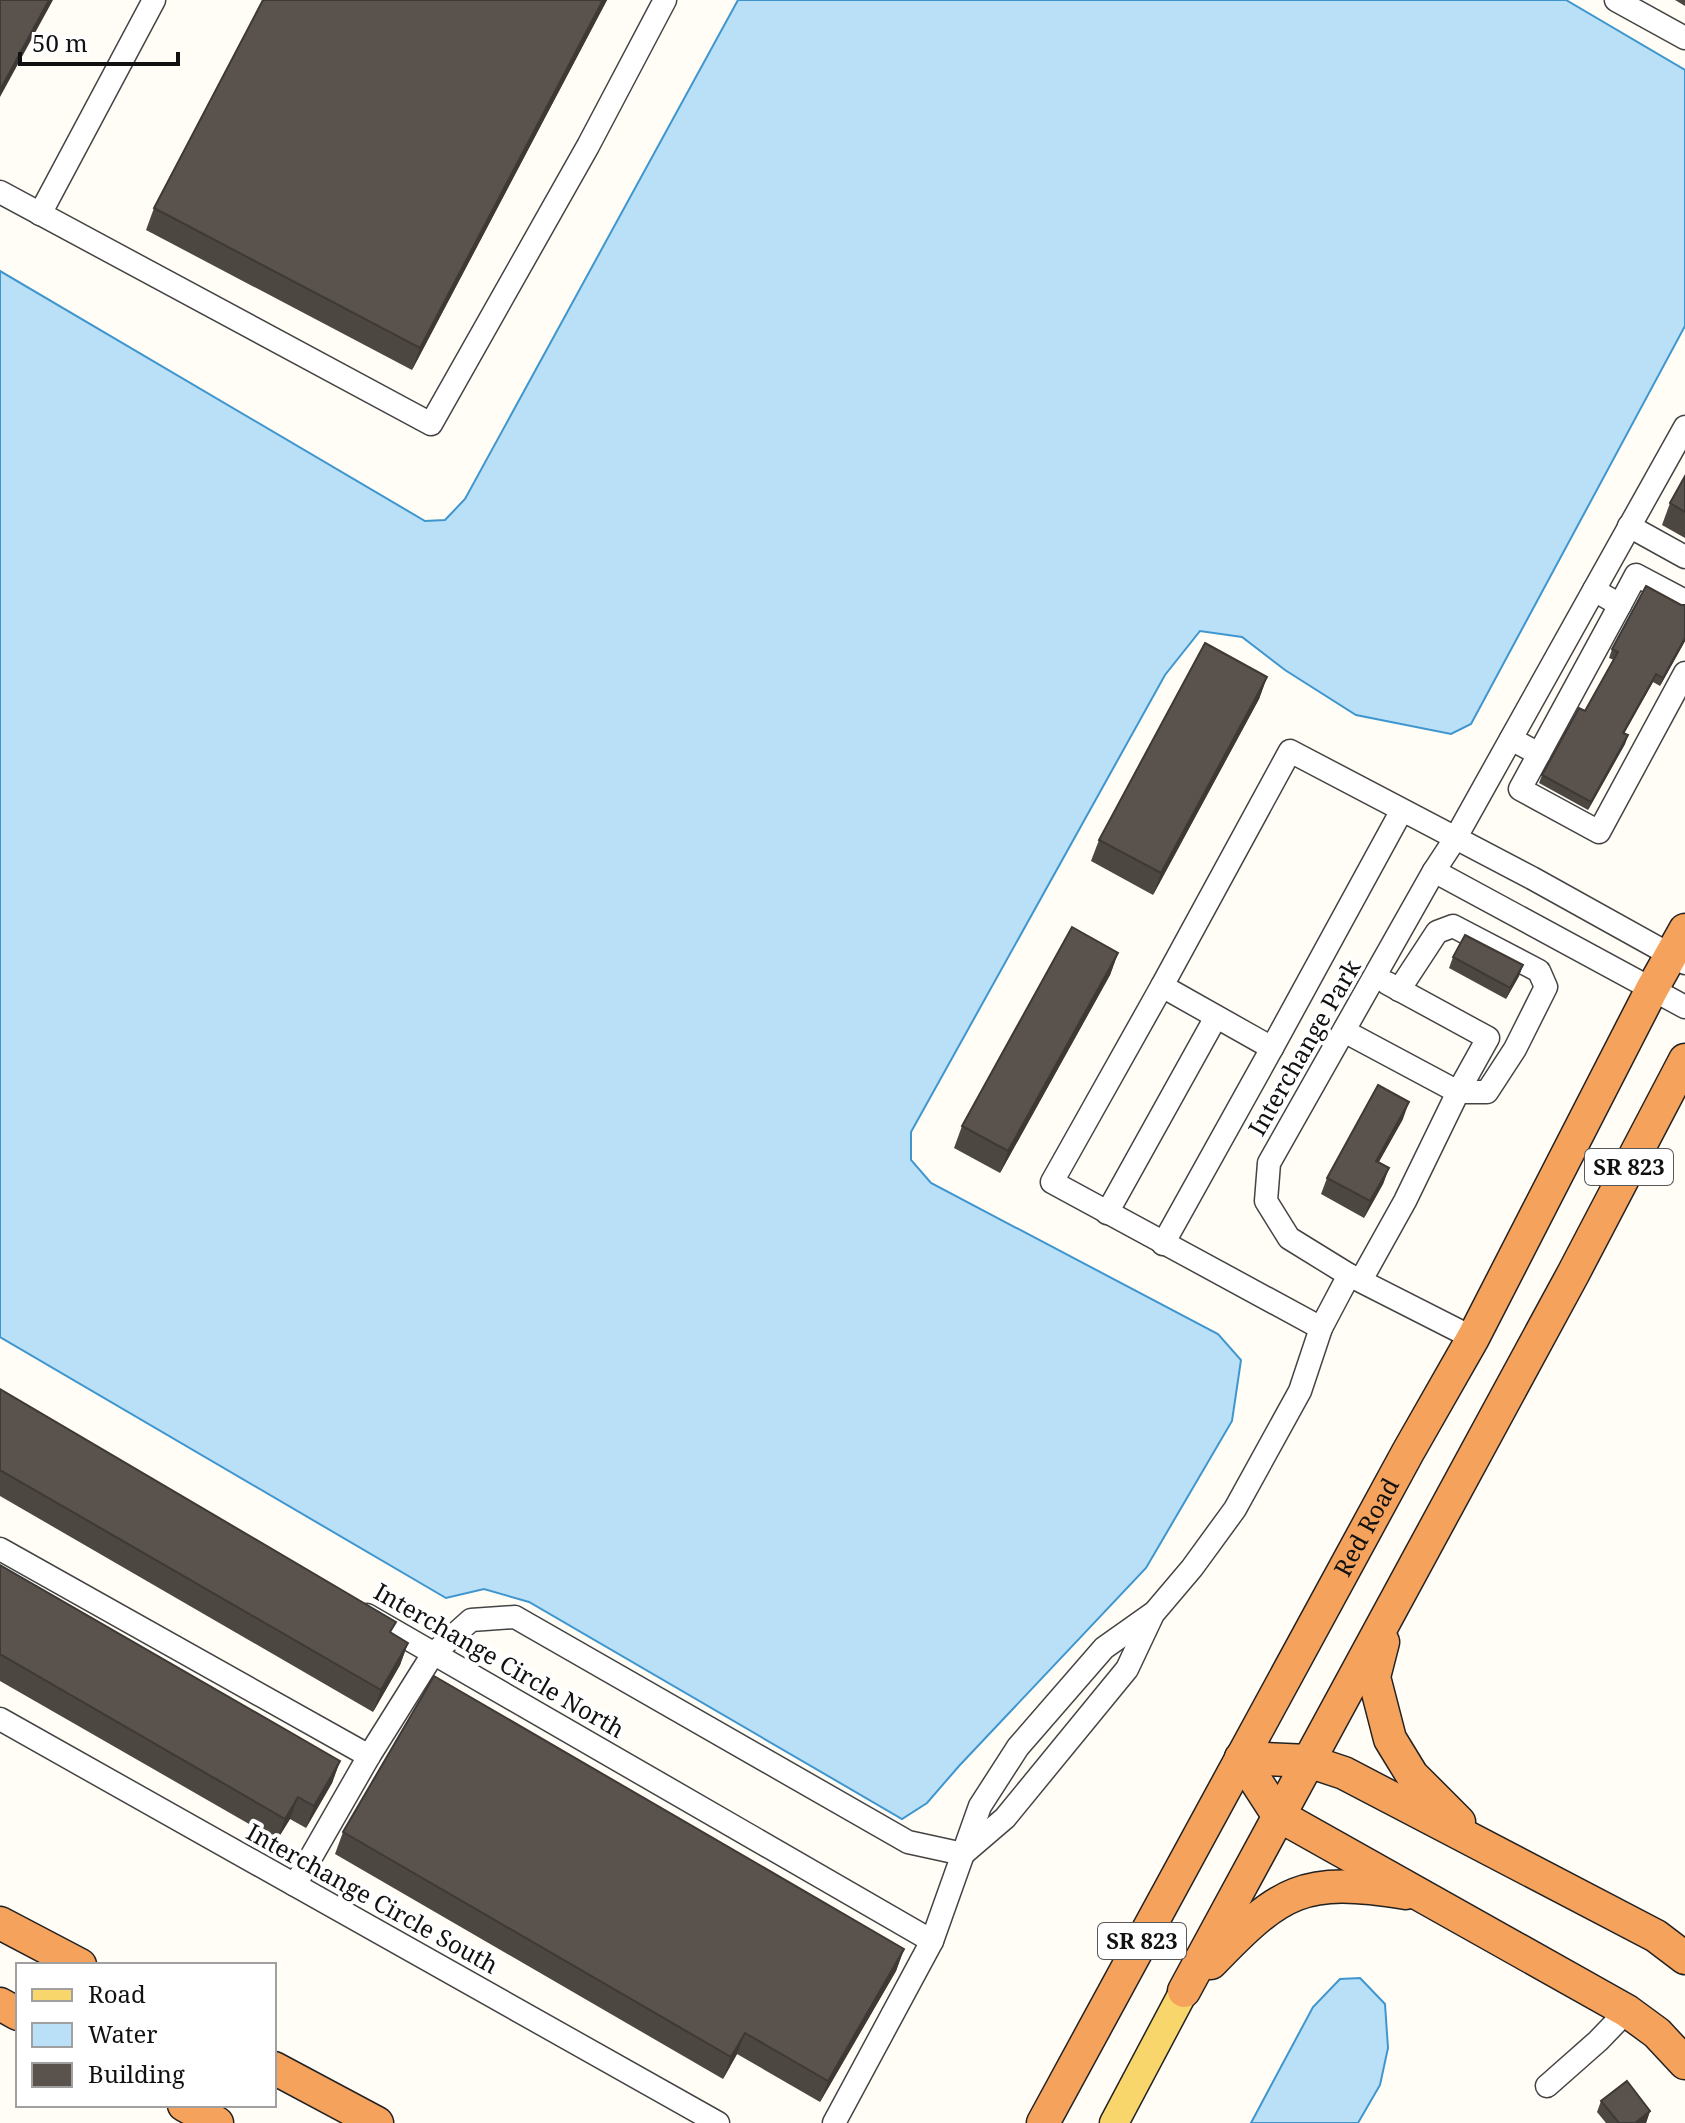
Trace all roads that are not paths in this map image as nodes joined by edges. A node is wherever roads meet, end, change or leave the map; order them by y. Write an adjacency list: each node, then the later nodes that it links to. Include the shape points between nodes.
1 (154, 0): 6 (street)
2 (665, 0): 6 (street, via 431,424)
3 (1616, 0): 4 (street)
4 (1685, 38)
5 (0, 192): 6 (street)
6 (40, 214)
7 (1685, 427): 8 (street, Interchange Park)
8 (1629, 526): 9 (street); 10 (street, Interchange Park)
9 (1685, 557)
10 (1594, 590): 12 (street); 14 (street, Interchange Park)
11 (1685, 601): 12 (street, via 1636,575)
12 (1620, 605): 15 (street)
13 (1685, 673): 15 (street, via 1599,832 1520,789)
14 (1511, 739): 15 (street); 17 (street, Interchange Park)
15 (1539, 754)
16 (1402, 810): 17 (street); 21 (street, via 1290,751); 27 (street)
17 (1455, 839): 18 (street, Interchange Park); 19 (street)
18 (1434, 871): 20 (street, Interchange Park); 22 (street)
19 (1680, 949): 22 (highway, Red Road / SR 823)
20 (1376, 977): 23 (street); 26 (street, Interchange Park)
21 (1162, 986): 25 (street); 30 (street, via 1052,1182)
22 (1652, 989): 24 (street); 34 (highway, Red Road / SR 823)
23 (1399, 990): 29 (street, via 1488,1038); 29 (street, via 1437,932 1453,926 1539,971 1546,987 1487,1092)
24 (1685, 1007)
25 (1216, 1017): 27 (street); 30 (street)
26 (1344, 1031): 29 (street); 32 (street, Interchange Park, via 1269,1163 1266,1201 1289,1238)
27 (1272, 1048): 31 (street)
28 (1685, 1060): 38 (highway, SR 823)
29 (1458, 1092): 32 (street, via 1405,1201)
30 (1107, 1213): 31 (street)
31 (1163, 1244): 33 (street)
32 (1355, 1278): 33 (street); 34 (street, Interchange Park)
33 (1321, 1328): 37 (street, via 1300,1391 1235,1509)
34 (1473, 1338): 42 (highway, Red Road / SR 823)
35 (0, 1549): 41 (street)
36 (352, 1607): 39 (street, Interchange Circle North)
37 (1153, 1614): 46 (street, via 1127,1669 1005,1818); 46 (street, via 1104,1648 1018,1747 980,1806)
38 (1389, 1615): 43 (highway, SR 823); 45 (highway, via 1374,1677 1390,1739 1412,1775)
39 (433, 1654): 41 (street); 46 (street, via 471,1620 515,1617 908,1842); 50 (street, Interchange Circle North)
40 (0, 1719): 47 (street, Interchange Circle South)
41 (369, 1756): 47 (street)
42 (1241, 1758): 43 (highway); 44 (highway); 63 (highway, Red Road / SR 823)
43 (1308, 1761): 44 (highway, SR 823); 45 (highway, via 1344,1773)
44 (1278, 1815): 48 (highway); 53 (highway, SR 823)
45 (1483, 1846): 51 (highway, via 1656,1936)
46 (963, 1854): 50 (street)
47 (295, 1885): 61 (street, Interchange Circle South)
48 (1421, 1896): 53 (highway, via 1330,1887 1292,1895 1255,1919); 54 (highway)
49 (0, 1923): 52 (highway)
50 (932, 1941): 62 (street)
51 (1685, 1958)
52 (76, 1963)
53 (1184, 1991): 64 (main road, SR 823)
54 (1627, 2011): 55 (highway); 57 (street)
55 (1685, 2063)
56 (276, 2069): 60 (highway)
57 (1547, 2086)
58 (188, 2107): 59 (highway)
59 (217, 2123)
60 (377, 2123)
61 (718, 2123)
62 (834, 2123)
63 (1043, 2123)
64 (1114, 2123)

